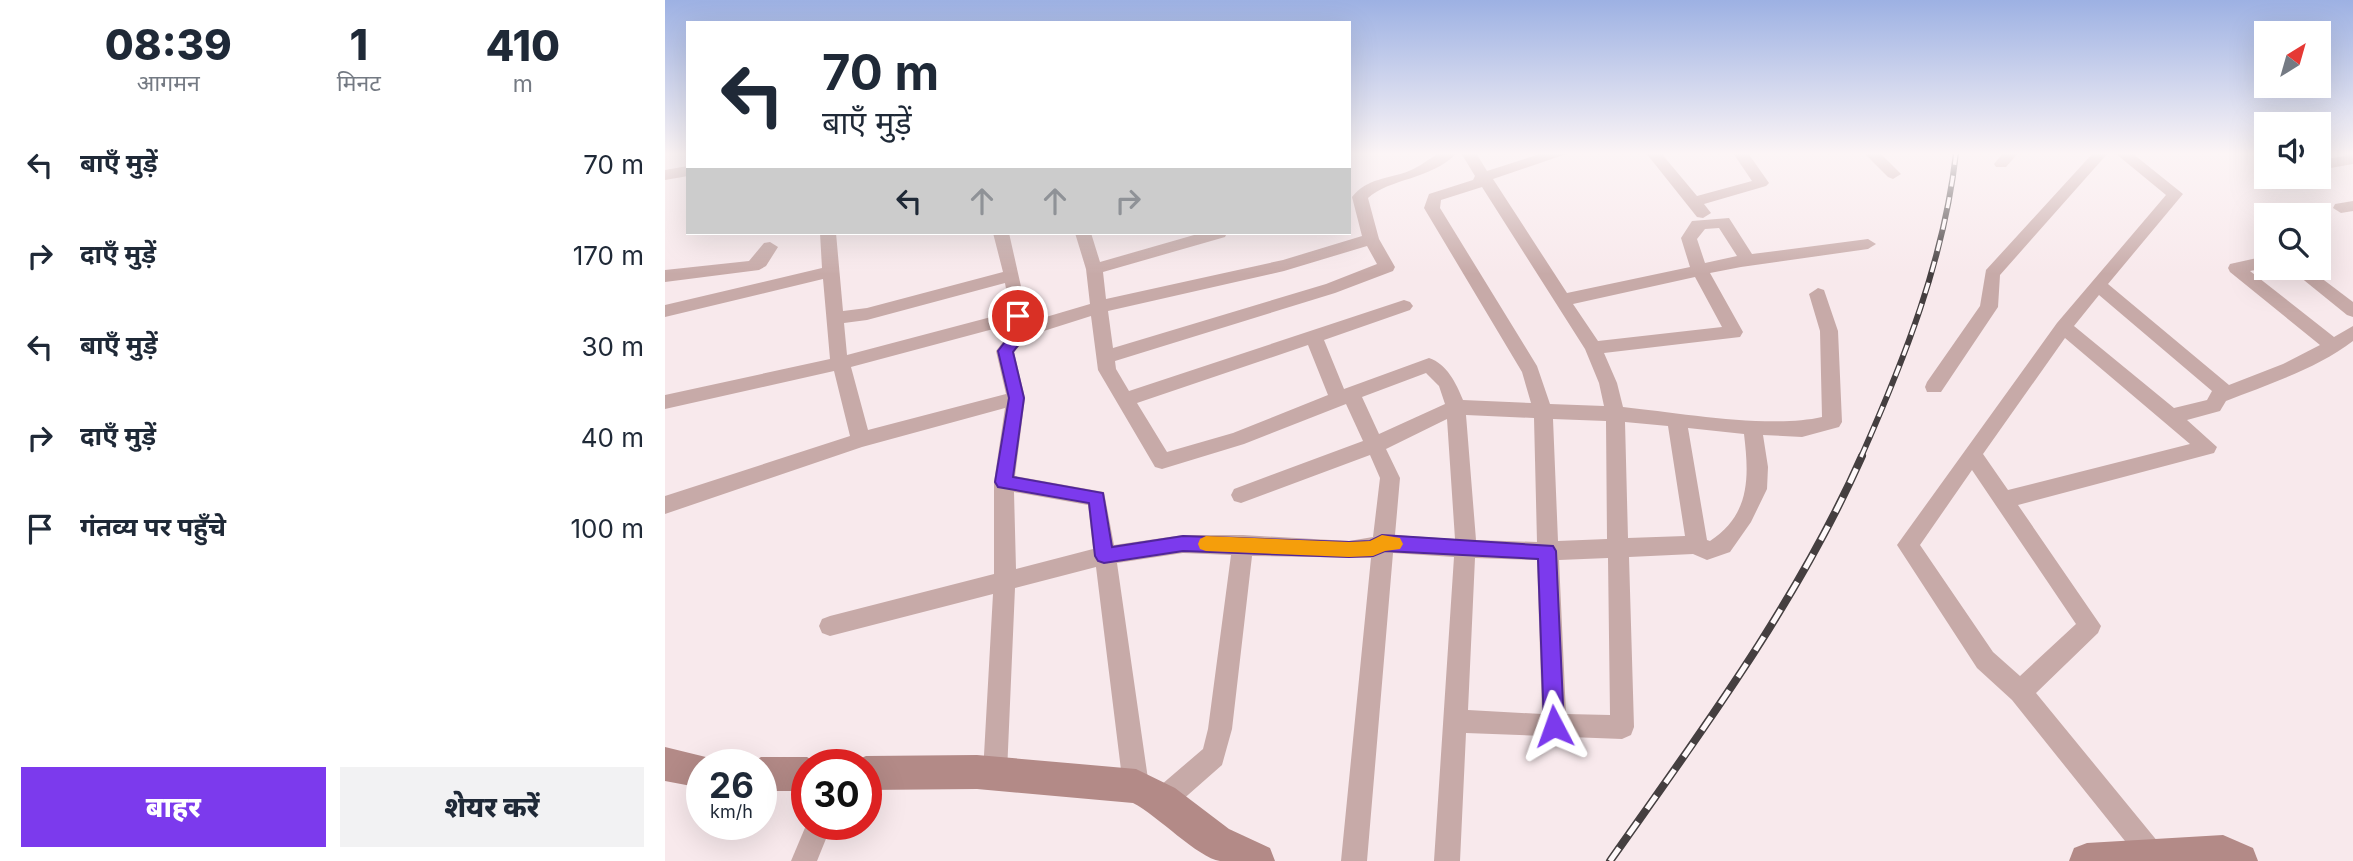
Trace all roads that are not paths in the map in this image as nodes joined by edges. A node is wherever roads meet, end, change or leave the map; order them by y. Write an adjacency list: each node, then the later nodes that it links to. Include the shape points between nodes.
1 (1446, 193): 48 (street, via 1434,197 1432,208 1534,377)
2 (1492, 193): 27 (street)
3 (1687, 193): 8 (street)
4 (1726, 193): 8 (street)
5 (2065, 193): 41 (street, via 1992,274 1989,307)
6 (2174, 193): 25 (street)
7 (1355, 197): 14 (street)
8 (1695, 202): 9 (street)
9 (1710, 222): 17 (street, via 1723,222); 20 (street, via 1698,225 1689,238)
10 (828, 235): 21 (street)
11 (1002, 235): 22 (street)
12 (1084, 235): 19 (street)
13 (1212, 235): 19 (street)
14 (1371, 239): 29 (street, via 1284,265); 39 (street, via 1387,267)
15 (1868, 244): 17 (street)
16 (770, 247): 23 (street, via 753,266)
17 (1748, 260): 20 (street)
18 (2254, 264): 37 (street, via 2236,268)
19 (1094, 269): 29 (street)
20 (1700, 269): 27 (street); 38 (street, via 1734,332)
21 (830, 272): 30 (street); 32 (street)
22 (1013, 275): 32 (street, via 867,314); 33 (street)
23 (665, 276)
24 (2313, 280): 31 (street)
25 (2098, 285): 34 (street); 42 (street)
26 (1818, 294): 52 (street, via 1829,331 1832,422 1802,429)
27 (1562, 300): 38 (street)
28 (1404, 306): 36 (street)
29 (1100, 307): 33 (street); 39 (street)
30 (665, 310)
31 (2353, 311)
32 (834, 318): 40 (street)
33 (1020, 323): 40 (street); 44 (street, via 1005,351)
34 (2063, 327): 50 (street); 55 (street)
35 (2353, 332): 37 (street)
36 (1314, 337): 43 (street); 45 (street)
37 (2334, 347): 42 (street)
38 (1593, 348): 49 (street)
39 (1104, 358): 45 (street)
40 (841, 363): 46 (street); 53 (street)
41 (1934, 387)
42 (2227, 393): 50 (street, via 2213,406)
43 (1345, 396): 45 (street, via 1237,439 1162,461); 47 (street, via 1429,365 1447,383); 54 (street)
44 (1016, 398): 53 (street); 56 (street)
45 (1125, 400)
46 (665, 402)
47 (1456, 407): 48 (street); 54 (street); 63 (street)
48 (1543, 413): 49 (street); 65 (street)
49 (1615, 414): 51 (street); 64 (street)
50 (2173, 416): 58 (street, via 2207,447)
51 (1677, 421): 52 (street); 62 (street)
52 (1753, 427): 62 (street, via 1758,486 1747,511 1721,547 1707,551)
53 (861, 440): 59 (street)
54 (1375, 445): 57 (street); 60 (street, via 1390,478)
55 (1972, 454): 58 (street); 69 (street, via 1908,545 1985,660)
56 (1004, 482): 66 (street, via 1097,498); 67 (street)
57 (1241, 495)
58 (2004, 500): 69 (street, via 2091,626)
59 (665, 505)
60 (1382, 543): 61 (street, via 1373,549 1349,550); 63 (street); 81 (street)
61 (1243, 544): 66 (street, via 1183,544); 76 (street, via 1213,756)
62 (1697, 545): 64 (street)
63 (1465, 549): 65 (street); 70 (street)
64 (1619, 549): 65 (street); 71 (street, via 1622,727)
65 (1547, 551): 71 (street)
66 (1104, 556): 67 (street); 76 (street)
67 (1005, 579): 68 (street); 75 (street)
68 (830, 626)
69 (2020, 692): 78 (street)
70 (1456, 721): 71 (street); 82 (street)
71 (1554, 726)
72 (665, 764): 73 (street)
73 (686, 768)
74 (882, 773): 75 (street)
75 (995, 774): 76 (street)
76 (1149, 793): 80 (street, via 1216,842)
77 (813, 840): 79 (street)
78 (2154, 857): 83 (street); 84 (street, via 2223,853)
79 (804, 861)
80 (1257, 861)
81 (1354, 861)
82 (1447, 861)
83 (2087, 861)
84 (2240, 861)

